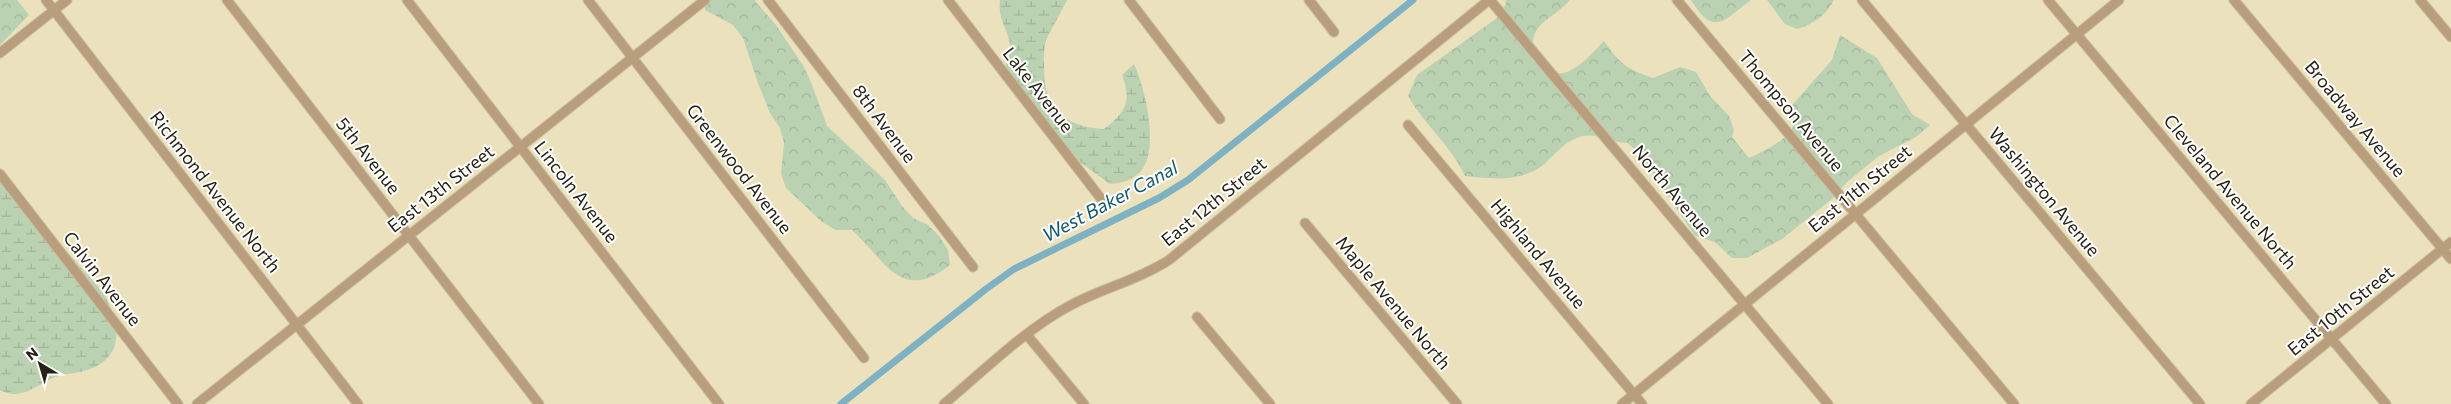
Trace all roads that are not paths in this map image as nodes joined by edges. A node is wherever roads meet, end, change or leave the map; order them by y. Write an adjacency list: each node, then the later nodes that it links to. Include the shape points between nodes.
1 (46, 0): 18 (street, Richmond Avenue North)
2 (66, 0): 18 (street)
3 (227, 0): 32 (street, 5th Avenue)
4 (407, 0): 27 (street, Lincoln Avenue)
5 (588, 0): 23 (street, Greenwood Avenue)
6 (705, 0): 23 (street, East 13th Street)
7 (768, 0): 36 (street, 8th Avenue)
8 (948, 0): 29 (street, Lake Avenue)
9 (1129, 0): 24 (street)
10 (1309, 0): 19 (street)
11 (1490, 0): 37 (street, North Avenue); 40 (street, East 12th Street, via 1168,260 1146,274 1071,305)
12 (1676, 0): 30 (street, Thompson Avenue)
13 (1862, 0): 25 (street, Washington Avenue)
14 (2048, 0): 20 (street, Cleveland Avenue North)
15 (2119, 0): 20 (street, East 11th Street)
16 (2234, 0): 34 (street, Broadway Avenue)
17 (2420, 0): 21 (street)
18 (54, 10): 22 (street); 39 (street, Richmond Avenue North)
19 (1334, 32)
20 (2077, 34): 25 (street, East 11th Street); 41 (street, Cleveland Avenue North)
21 (2451, 37)
22 (0, 53)
23 (632, 58): 27 (street, East 13th Street); 42 (street, Greenwood Avenue)
24 (1220, 119)
25 (1966, 124): 30 (street, East 11th Street); 57 (street, Washington Avenue)
26 (1408, 125): 43 (street, Highland Avenue)
27 (521, 147): 32 (street, East 13th Street); 48 (street, Lincoln Avenue)
28 (0, 174): 44 (street, Calvin Avenue)
29 (1102, 200)
30 (1855, 214): 37 (street, East 11th Street); 56 (street, Thompson Avenue)
31 (1305, 223): 52 (street, Maple Avenue North)
32 (409, 236): 39 (street, East 13th Street); 47 (street, 5th Avenue)
33 (2451, 242): 34 (street, East 10th Street)
34 (2443, 249): 35 (street, Broadway Avenue); 41 (street, East 10th Street)
35 (2451, 259)
36 (974, 268)
37 (1744, 304): 43 (street, East 11th Street); 55 (street, North Avenue)
38 (1197, 317): 51 (street)
39 (297, 325): 45 (street, East 13th Street); 46 (street, Richmond Avenue North)
40 (1028, 335): 49 (street, East 12th Street); 50 (street)
41 (2332, 339): 58 (street, East 10th Street); 59 (street, Cleveland Avenue North)
42 (864, 358)
43 (1634, 394): 53 (street, East 11th Street); 54 (street, Highland Avenue)
44 (178, 404)
45 (198, 404)
46 (358, 404)
47 (539, 404)
48 (719, 404)
49 (944, 404)
50 (1084, 404)
51 (1270, 404)
52 (1456, 404)
53 (1622, 404)
54 (1642, 404)
55 (1828, 404)
56 (2014, 404)
57 (2200, 404)
58 (2251, 404)
59 (2386, 404)

